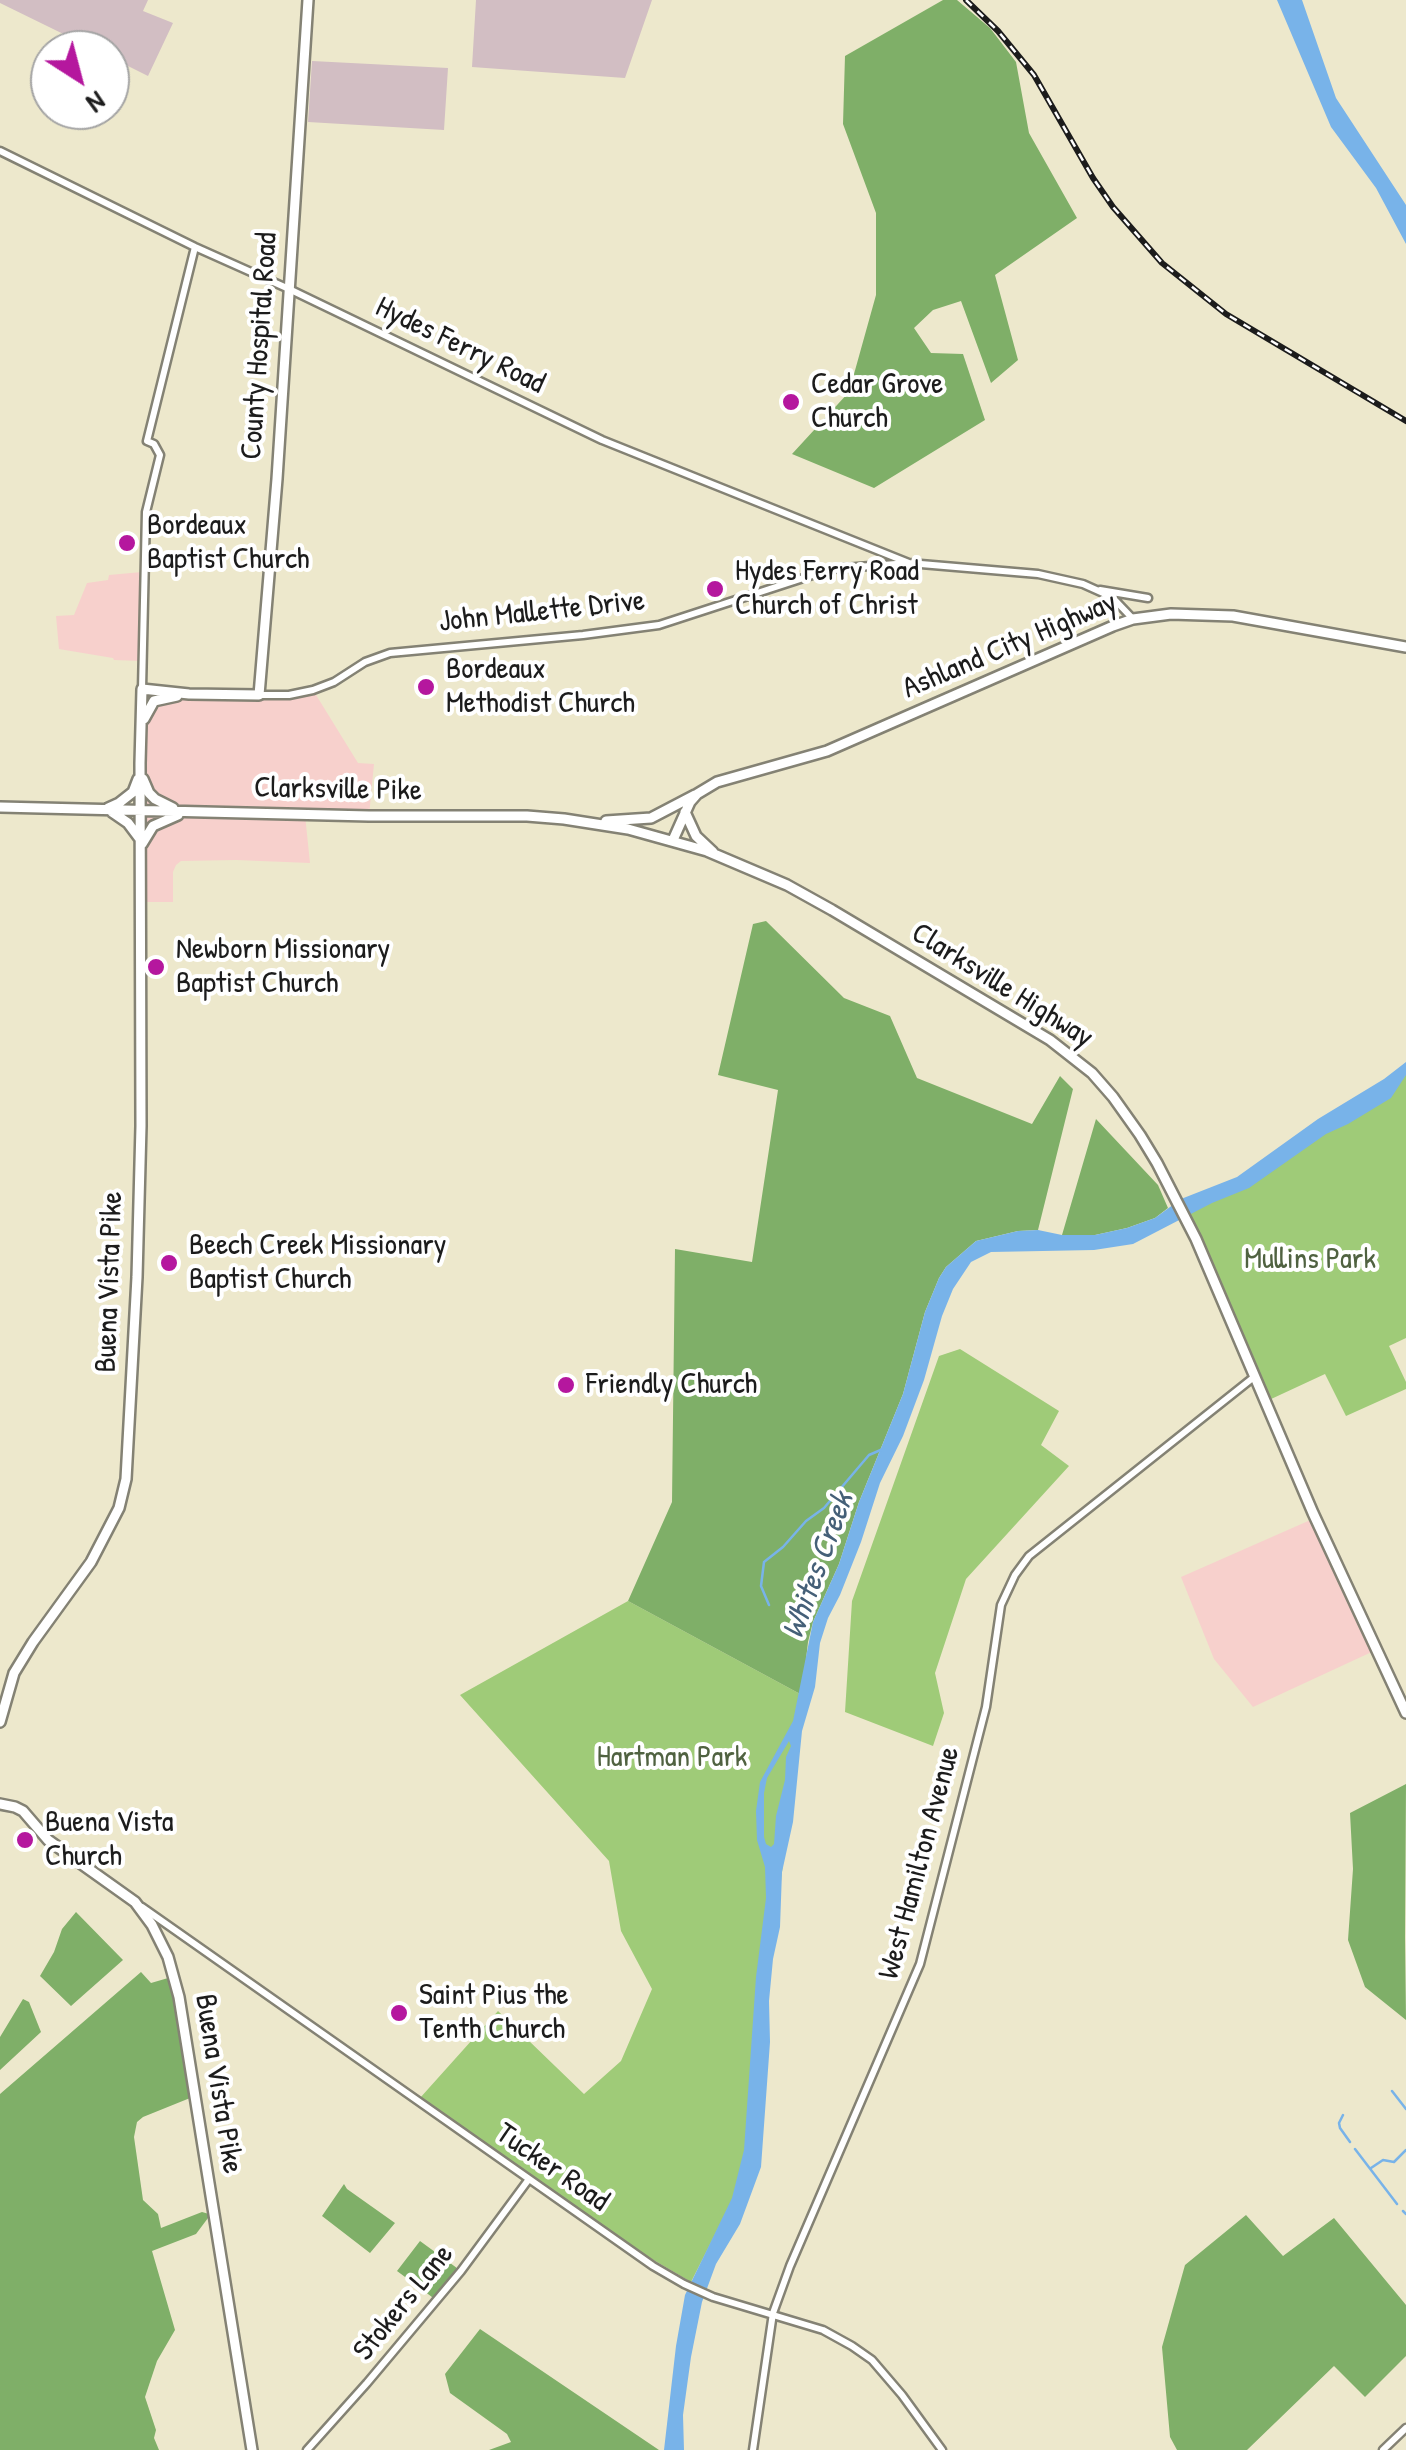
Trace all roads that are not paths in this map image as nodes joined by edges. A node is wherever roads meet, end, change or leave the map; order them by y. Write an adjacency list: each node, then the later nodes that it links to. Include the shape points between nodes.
1 (308, 0): 4 (main road, County Hospital Road)
2 (0, 151): 3 (street, Hydes Ferry Road)
3 (196, 247): 4 (street, Hydes Ferry Road); 11 (street, via 146,440 160,455 146,512)
4 (289, 289): 5 (street, Hydes Ferry Road, via 602,440); 10 (main road, County Hospital Road)
5 (906, 564): 6 (street, via 1038,574); 14 (street, John Mallette Drive, via 831,570 659,625 390,653 320,688)
6 (1094, 589): 7 (street); 8 (street)
7 (1148, 598)
8 (1133, 620): 9 (main road, Ashland City Highway, via 1240,616); 17 (main road, Ashland City Highway, via 827,752 717,782)
9 (1406, 647)
10 (261, 676): 13 (main road); 14 (main road, County Hospital Road)
11 (142, 690): 12 (main road, John Mallette Drive); 15 (main road, Buena Vista Pike)
12 (190, 694): 13 (main road, John Mallette Drive); 15 (main road, John Mallette Drive, via 154,701)
13 (238, 695): 14 (main road, John Mallette Drive)
14 (260, 695)
15 (141, 729): 16 (main road, Buena Vista Pike)
16 (140, 766): 19 (main road, via 132,792); 20 (main road, Buena Vista Pike); 21 (main road, via 155,799)
17 (697, 794): 22 (main road); 23 (main road, Ashland City Highway, via 651,818)
18 (0, 807): 19 (main road, Clarksville Pike)
19 (105, 809): 20 (main road, Clarksville Pike); 25 (main road, via 130,824)
20 (140, 810): 21 (main road, Clarksville Pike); 25 (main road, Buena Vista Pike)
21 (191, 811): 23 (main road, Clarksville Pike); 25 (main road, via 153,826)
22 (684, 811): 24 (main road); 26 (main road)
23 (584, 822): 24 (main road, Clarksville Pike)
24 (673, 840): 26 (main road, Clarksville Highway)
25 (141, 846): 29 (main road, Buena Vista Pike, via 142,1126 126,1479 92,1562 14,1673)
26 (715, 854): 27 (main road, Clarksville Highway, via 826,906 1092,1073 1146,1144)
27 (1254, 1377): 28 (main road, Clarksville Highway); 33 (street, West Hamilton Avenue, via 1029,1556 1015,1575 1001,1606 984,1714 920,1964)
28 (1406, 1713)
29 (0, 1722)
30 (0, 1804): 31 (main road, Buena Vista Pike, via 22,1811 48,1840)
31 (135, 1902): 32 (street, Tucker Road); 35 (main road, Buena Vista Pike, via 168,1956 179,1997)
32 (529, 2179): 33 (street, Tucker Road, via 684,2284); 36 (street, Stokers Lane, via 461,2271)
33 (773, 2314): 37 (street, West Hamilton Avenue); 38 (street, Tucker Road, via 823,2330 872,2360)
34 (1406, 2428): 39 (street)
35 (252, 2450)
36 (307, 2450)
37 (753, 2450)
38 (942, 2450)
39 (1383, 2450)

